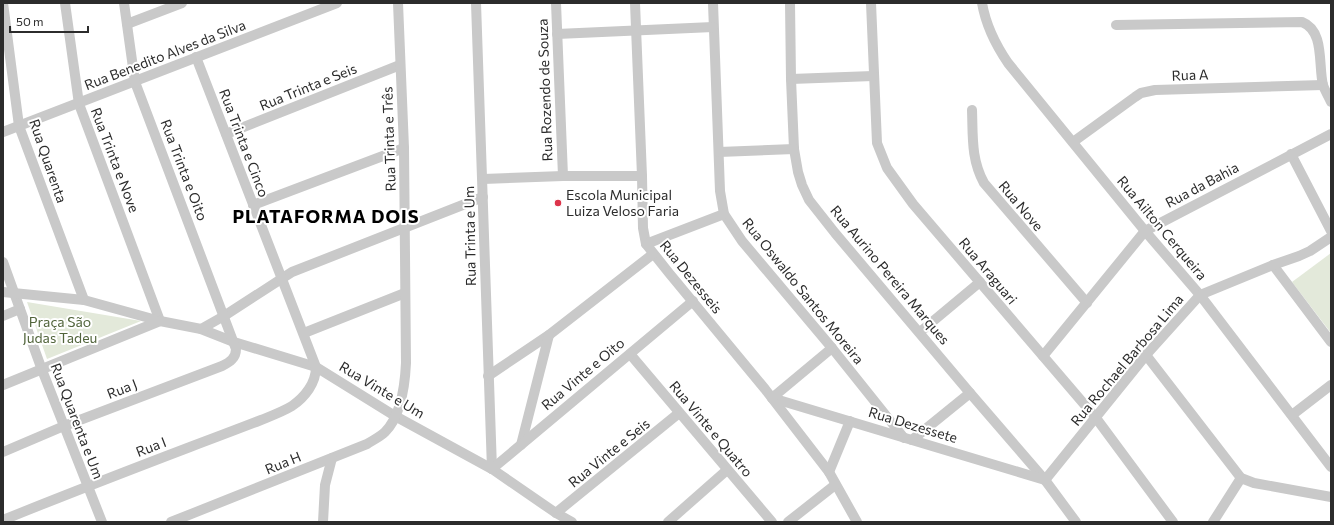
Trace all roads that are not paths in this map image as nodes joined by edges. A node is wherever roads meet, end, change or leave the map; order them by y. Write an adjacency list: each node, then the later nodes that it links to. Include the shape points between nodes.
1 (3, 3): 28 (street, Rua Quarenta)
2 (65, 3): 26 (street, Rua Trinta e Nove)
3 (124, 3): 14 (street, Rua Trinta e Oito)
4 (182, 3): 14 (street)
5 (337, 3): 19 (street, Rua Benedito Alves da Silva)
6 (398, 3): 20 (street, Rua Trinta e Três)
7 (476, 3): 39 (street, Rua Trinta e Um)
8 (556, 3): 18 (street, Rua Rozendo de Souza)
9 (635, 3): 17 (street, Rua Dezesseis)
10 (713, 3): 16 (street, Rua Oswaldo Santos Moreira)
11 (790, 3): 22 (street, Rua Aurino Pereira Marques)
12 (871, 3): 21 (street, Rua Araguari)
13 (982, 3): 32 (street, Rua Ailton Cerqueira, via 984,18 996,46)
14 (128, 24): 23 (street, Rua Trinta e Oito)
15 (1116, 25): 24 (street, via 1302,22 1309,25 1316,34)
16 (713, 27): 17 (street); 35 (street, Rua Oswaldo Santos Moreira)
17 (636, 30): 18 (street); 38 (street, Rua Dezesseis)
18 (557, 34): 37 (street, Rua Rozendo de Souza)
19 (196, 57): 23 (street, Rua Benedito Alves da Silva); 30 (street, Rua Trinta e Cinco)
20 (400, 66): 30 (street, Rua Trinta e Seis); 33 (street, Rua Trinta e Três)
21 (873, 76): 22 (street); 52 (street, Rua Araguari, via 877,143 887,168 912,204)
22 (791, 79): 34 (street, Rua Aurino Pereira Marques)
23 (135, 82): 26 (street, Rua Benedito Alves da Silva); 62 (street, Rua Trinta e Oito)
24 (1323, 85): 25 (street); 32 (street, Rua A, via 1155,90 1135,97)
25 (1331, 102)
26 (79, 104): 28 (street, Rua Benedito Alves da Silva); 63 (street, Rua Trinta e Nove)
27 (972, 110): 59 (street, Rua Nove, via 973,152 975,164 984,184)
28 (19, 126): 29 (street, Rua Benedito Alves da Silva); 57 (street, Rua Quarenta)
29 (3, 132)
30 (226, 134): 41 (street, Rua Trinta e Cinco)
31 (1331, 134): 36 (street, Rua da Bahia)
32 (1073, 142): 44 (street, Rua Ailton Cerqueira)
33 (404, 148): 41 (street); 43 (street, Rua Trinta e Três)
34 (794, 149): 35 (street); 65 (street, Rua Aurino Pereira Marques, via 798,172 809,200)
35 (719, 152): 42 (street, Rua Oswaldo Santos Moreira, via 720,191)
36 (1291, 154): 44 (street, Rua da Bahia); 45 (street)
37 (563, 176): 38 (street); 39 (street)
38 (642, 176): 47 (street, Rua Dezesseis, via 643,228)
39 (483, 179): 40 (street, Rua Trinta e Um)
40 (483, 197): 43 (street); 76 (street, Rua Trinta e Um)
41 (253, 205): 51 (street, Rua Trinta e Cinco)
42 (724, 214): 47 (street); 70 (street, Rua Oswaldo Santos Moreira, via 742,241)
43 (405, 228): 51 (street, via 301,268); 55 (street, Rua Trinta e Três)
44 (1145, 231): 56 (street, Rua Ailton Cerqueira); 59 (street, Rua da Bahia)
45 (1331, 232)
46 (1331, 237): 50 (street, Rua Rochael Barbosa Lima, via 1310,251)
47 (646, 244): 48 (street, Rua Dezesseis)
48 (653, 254): 58 (street, Rua Dezesseis); 67 (street)
49 (3, 262): 54 (street, Rua Quarenta e Um)
50 (1273, 264): 56 (street, Rua Rochael Barbosa Lima); 69 (street)
51 (282, 278): 62 (street); 66 (street, Rua Trinta e Cinco)
52 (980, 282): 65 (street); 73 (street, Rua Araguari)
53 (3, 292): 54 (street, Rua Vinte e Um)
54 (15, 293): 57 (street, Rua Vinte e Um); 60 (street, Rua Quarenta e Um)
55 (405, 293): 66 (street); 83 (street, Rua Trinta e Três, via 405,378)
56 (1200, 295): 72 (street, Rua Rochael Barbosa Lima); 82 (street, Rua Ailton Cerqueira)
57 (84, 300): 63 (street, Rua Vinte e Um)
58 (693, 301): 71 (street, Rua Vinte e Oito); 80 (street, Rua Dezesseis)
59 (1087, 303): 73 (street, Rua da Bahia)
60 (20, 309): 61 (street); 75 (street, Rua Quarenta e Um)
61 (3, 316)
62 (224, 316): 64 (street); 68 (street, Rua Trinta e Oito)
63 (160, 321): 64 (street, Rua Vinte e Um); 75 (street)
64 (201, 329): 68 (street, Rua Vinte e Um)
65 (920, 332): 79 (street, Rua Aurino Pereira Marques)
66 (304, 333): 74 (street, Rua Trinta e Cinco)
67 (549, 335): 76 (street); 88 (street)
68 (234, 342): 74 (street, Rua Vinte e Um); 86 (street, Rua J, via 235,357 227,364)
69 (1331, 342)
70 (832, 348): 80 (street); 87 (street, Rua Oswaldo Santos Moreira)
71 (630, 354): 81 (street, Rua Vinte e Quatro); 88 (street, Rua Vinte e Oito)
72 (1146, 355): 84 (street, Rua Rochael Barbosa Lima); 95 (street)
73 (1043, 356): 84 (street, Rua Araguari)
74 (316, 367): 83 (street, Rua Vinte e Um); 98 (street, Rua I, via 312,385 292,406)
75 (42, 370): 77 (street); 86 (street, Rua Quarenta e Um)
76 (488, 376): 92 (street, Rua Trinta e Um)
77 (3, 385)
78 (1331, 385): 82 (street)
79 (970, 393): 87 (street); 96 (street, Rua Aurino Pereira Marques)
80 (772, 398): 85 (street, Rua Dezessete); 94 (street, Rua Dezesseis)
81 (679, 414): 93 (street, Rua Vinte e Quatro); 100 (street, Rua Vinte e Seis)
82 (1292, 415): 91 (street, Rua Ailton Cerqueira)
83 (395, 416): 90 (street, Rua H, via 386,431 377,438); 92 (street, Rua Vinte e Um)
84 (1096, 418): 96 (street, Rua Rochael Barbosa Lima); 111 (street, Rua Araguari)
85 (850, 421): 87 (street, Rua Dezessete); 94 (street)
86 (64, 426): 89 (street, Rua J); 98 (street, Rua Quarenta e Um)
87 (908, 439): 96 (street, Rua Dezessete)
88 (520, 445): 92 (street, Rua Vinte e Oito)
89 (3, 452)
90 (332, 458): 103 (street, Rua H); 104 (street, via 325,485)
91 (1331, 467)
92 (492, 469): 100 (street, Rua Vinte e Um)
93 (727, 470): 106 (street); 107 (street, Rua Vinte e Quatro)
94 (829, 472): 97 (street, Rua Dezesseis)
95 (1241, 478): 99 (street, via 1254,483); 112 (street)
96 (1045, 480): 110 (street, Rua Aurino Pereira Marques)
97 (835, 485): 108 (street); 109 (street, Rua Dezesseis)
98 (88, 486): 101 (street, Rua I); 102 (street, Rua Quarenta e Um)
99 (1331, 497)
100 (556, 514): 105 (street, Rua Vinte e Um)
101 (3, 520)
102 (102, 522)
103 (171, 522)
104 (323, 522)
105 (572, 522)
106 (668, 522)
107 (772, 522)
108 (788, 522)
109 (858, 522)
110 (1076, 522)
111 (1174, 522)
112 (1213, 522)

